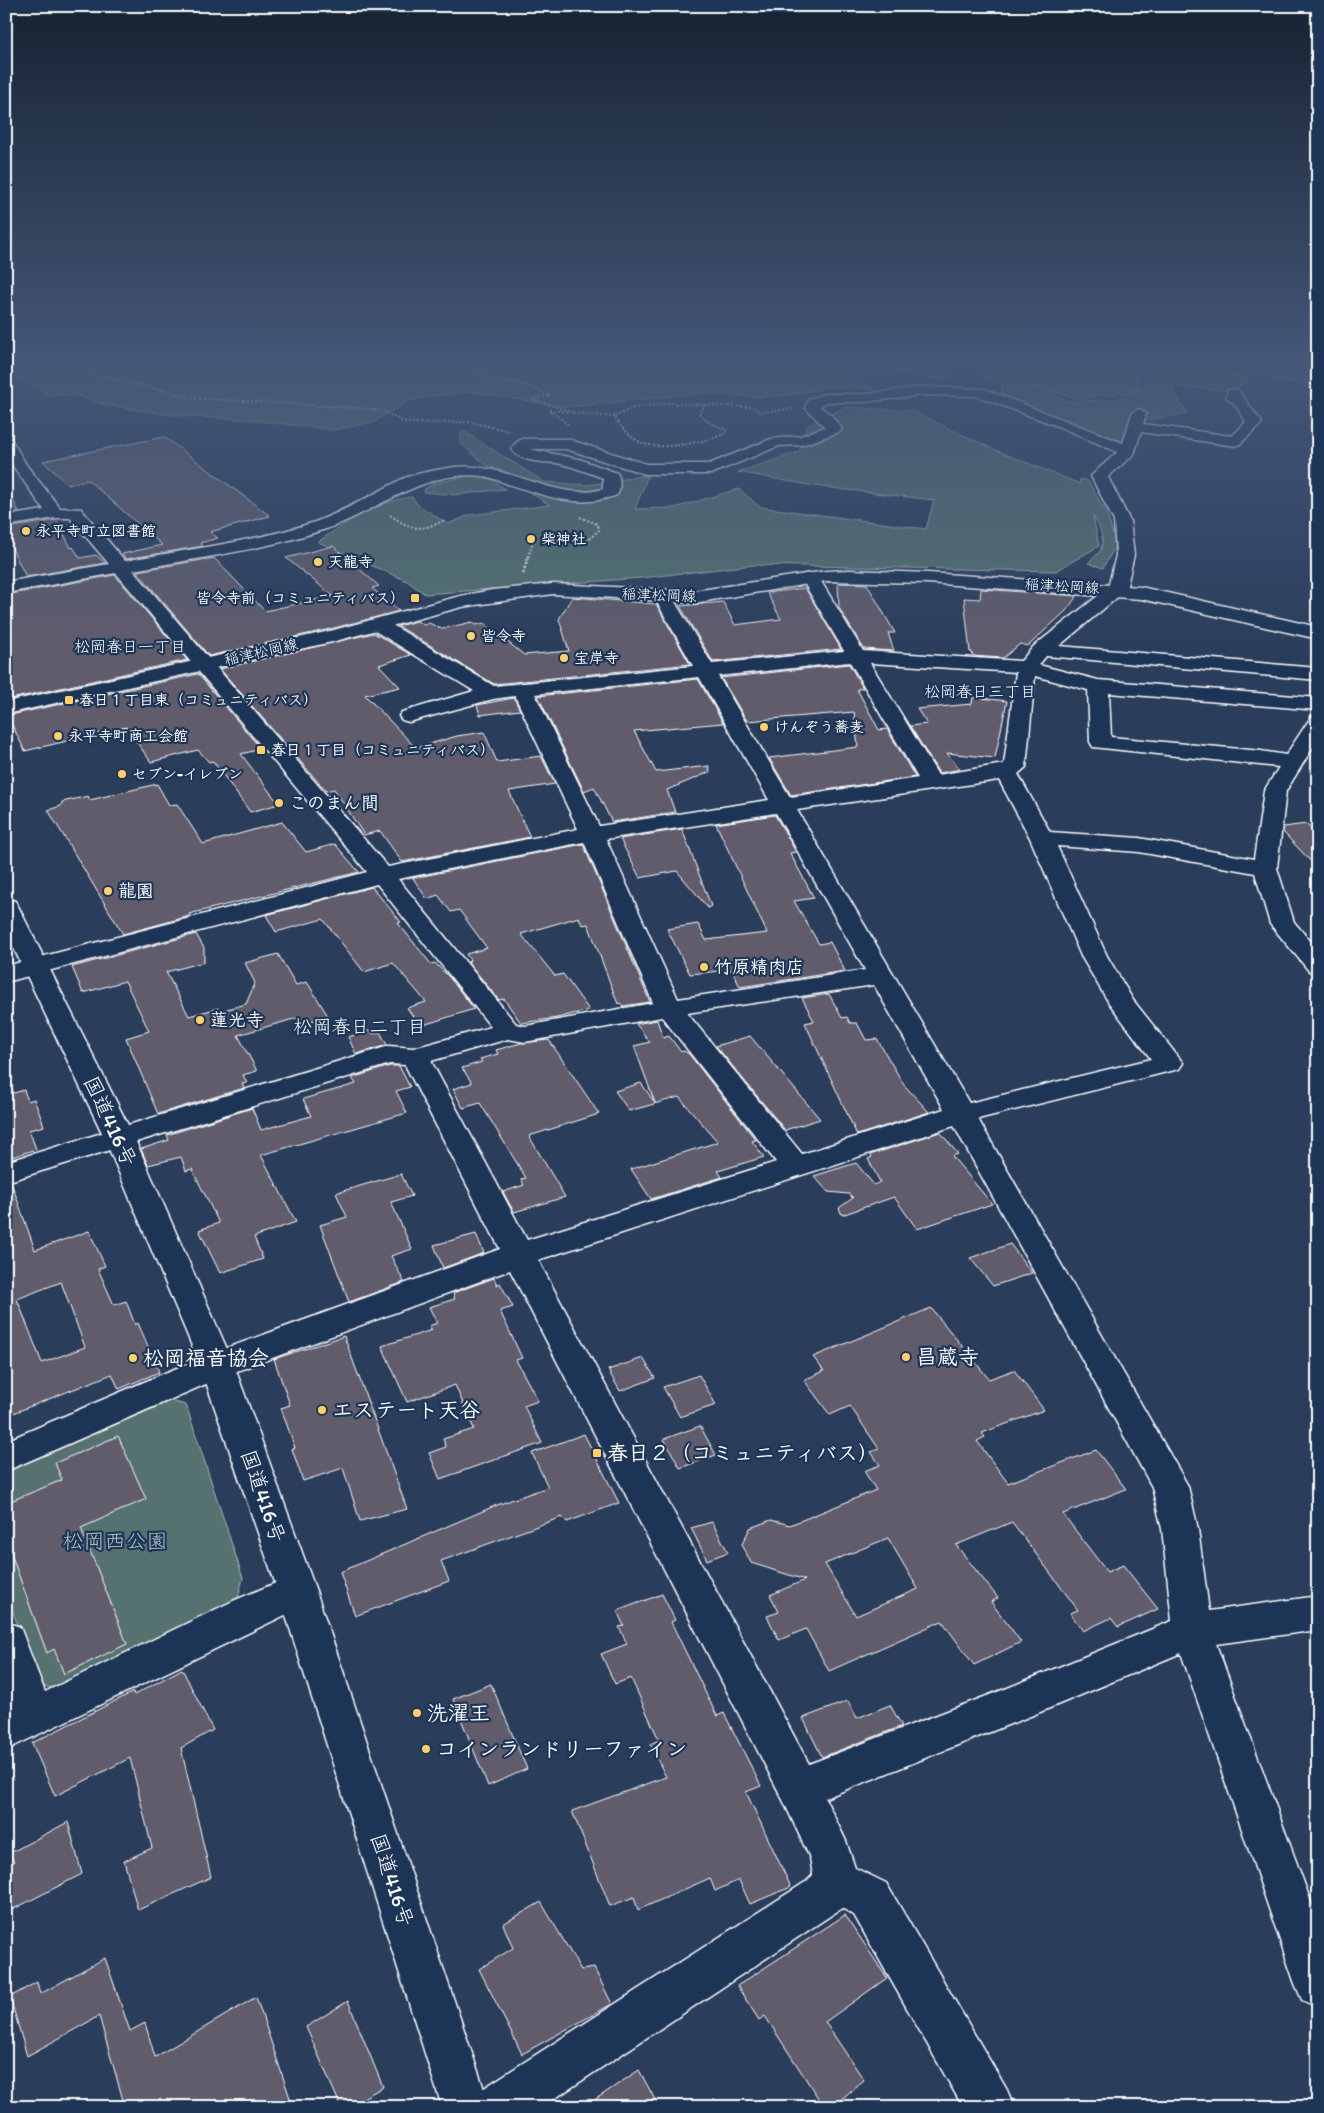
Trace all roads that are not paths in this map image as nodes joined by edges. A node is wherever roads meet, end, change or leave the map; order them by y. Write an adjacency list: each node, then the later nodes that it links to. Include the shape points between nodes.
1 (16, 460): 6 (main road)
2 (559, 460): 8 (main road, via 611,476 611,492 567,497 484,471 455,472 408,483 321,525)
3 (615, 460): 4 (main road, via 644,469 711,469)
4 (734, 460)
5 (1118, 460): 11 (main road, via 1099,476 1122,522 1125,555)
6 (54, 513): 7 (main road); 8 (main road, via 75,513)
7 (6, 521)
8 (120, 567): 10 (main road); 17 (main road)
9 (810, 578): 11 (main road, 稲津松岡線, via 880,576); 12 (main road, 稲津松岡線, via 718,594); 16 (main road)
10 (6, 588)
11 (1117, 590): 14 (main road, 稲津松岡線, via 1162,597); 15 (main road)
12 (663, 597): 13 (main road, 稲津松岡線, via 572,590 522,592 460,602); 19 (main road)
13 (377, 624): 17 (main road, 稲津松岡線); 23 (main road)
14 (1318, 633)
15 (1041, 650): 18 (main road); 20 (main road)
16 (855, 656): 18 (main road); 19 (main road); 30 (main road)
17 (202, 665): 25 (main road, 稲津松岡線); 35 (main road)
18 (1026, 668): 21 (main road); 29 (main road, via 1015,767)
19 (708, 671): 22 (main road); 31 (main road)
20 (1318, 674)
21 (1098, 686): 24 (main road); 28 (main road, via 1101,742 1261,757)
22 (522, 688): 23 (main road); 32 (main road)
23 (491, 693): 26 (main road)
24 (1318, 704)
25 (6, 708)
26 (409, 716)
27 (1318, 722): 28 (main road)
28 (1293, 764): 34 (main road, via 1274,791)
29 (1006, 772): 30 (main road); 33 (main road)
30 (932, 783): 31 (main road)
31 (783, 804): 32 (main road); 39 (main road)
32 (591, 832): 35 (main road); 40 (main road)
33 (1042, 838): 34 (main road, via 1139,845); 43 (main road, via 1094,956 1122,1002 1169,1063)
34 (1266, 868): 37 (main road, via 1282,924)
35 (382, 875): 38 (main road); 41 (main road)
36 (6, 906): 38 (main road, 国道416号)
37 (1318, 966)
38 (21, 970): 44 (main road, 国道416号)
39 (880, 976): 40 (main road); 43 (main road)
40 (669, 1008): 41 (main road, via 525,1034); 45 (main road)
41 (507, 1031): 42 (main road)
42 (414, 1057): 44 (main road, via 389,1055); 47 (main road)
43 (960, 1114): 45 (main road); 52 (main road, via 1170,1486 1180,1529)
44 (119, 1137): 46 (main road); 48 (main road, 国道416号)
45 (796, 1167): 47 (main road)
46 (6, 1172)
47 (517, 1255): 48 (main road); 55 (main road)
48 (217, 1365): 49 (main road); 50 (main road, 国道416号)
49 (6, 1457)
50 (297, 1591): 54 (main road); 58 (main road, 国道416号)
51 (1318, 1612): 52 (main road)
52 (1192, 1630): 55 (main road); 57 (main road)
53 (6, 1639): 54 (main road)
54 (20, 1724)
55 (799, 1788): 56 (main road, via 831,1856)
56 (836, 1882): 59 (main road, via 823,1897); 60 (main road, via 870,1899)
57 (1318, 1984)
58 (466, 2107)
59 (498, 2107)
60 (990, 2107)

